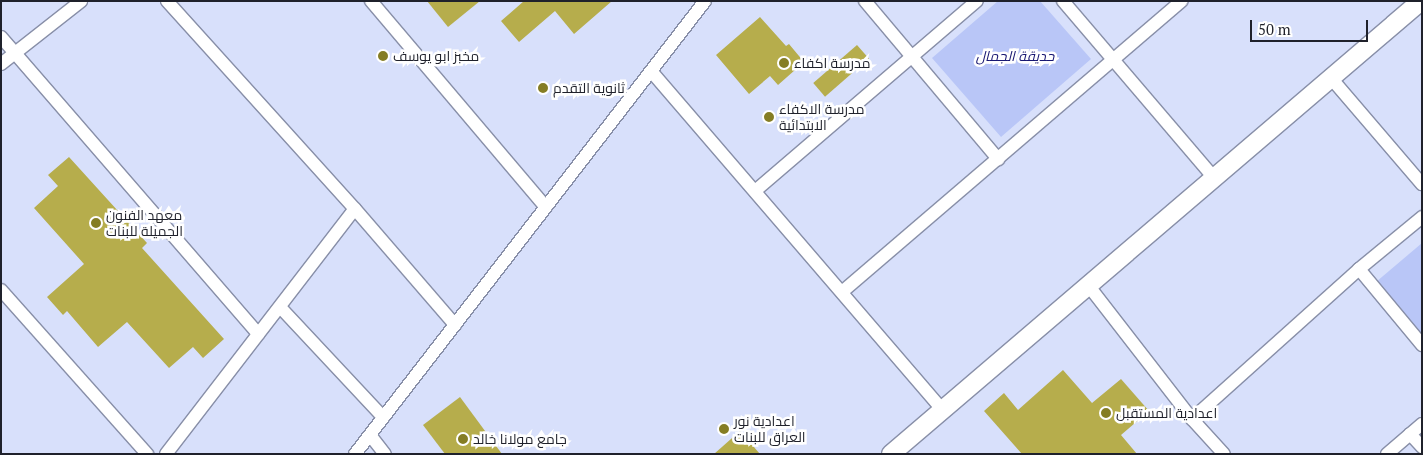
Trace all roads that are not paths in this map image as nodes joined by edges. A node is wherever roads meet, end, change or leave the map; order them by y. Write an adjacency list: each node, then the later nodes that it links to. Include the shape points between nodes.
1 (81, 1): 11 (street)
2 (167, 1): 22 (street)
3 (371, 1): 21 (street)
4 (705, 1): 15 (street)
5 (864, 1): 12 (street)
6 (977, 1): 12 (street)
7 (1063, 1): 13 (street)
8 (1181, 1): 13 (street)
9 (1421, 1): 16 (street)
10 (1, 37): 11 (street)
11 (15, 52): 14 (street); 30 (street)
12 (912, 57): 17 (street); 20 (street)
13 (1112, 61): 17 (street); 18 (street)
14 (1, 64)
15 (651, 71): 20 (street); 21 (street)
16 (1331, 78): 18 (street); 19 (street)
17 (998, 159): 27 (street)
18 (1214, 178): 25 (street)
19 (1422, 184)
20 (755, 191): 27 (street)
21 (546, 207): 29 (street)
22 (355, 209): 28 (street); 29 (street)
23 (1422, 217): 24 (street)
24 (1359, 269): 31 (street); 34 (street)
25 (1088, 285): 32 (street); 34 (street)
26 (1, 290): 39 (street)
27 (842, 292): 32 (street)
28 (280, 306): 30 (street); 33 (street)
29 (455, 325): 33 (street)
30 (258, 334): 40 (street)
31 (1422, 345)
32 (943, 410): 43 (street)
33 (383, 418): 37 (street)
34 (1192, 419): 44 (street)
35 (1422, 424): 36 (street)
36 (1410, 434): 38 (street); 45 (street)
37 (370, 435): 41 (street); 42 (street)
38 (1422, 447)
39 (147, 454)
40 (166, 454)
41 (355, 454)
42 (385, 454)
43 (891, 454)
44 (1224, 454)
45 (1387, 454)

